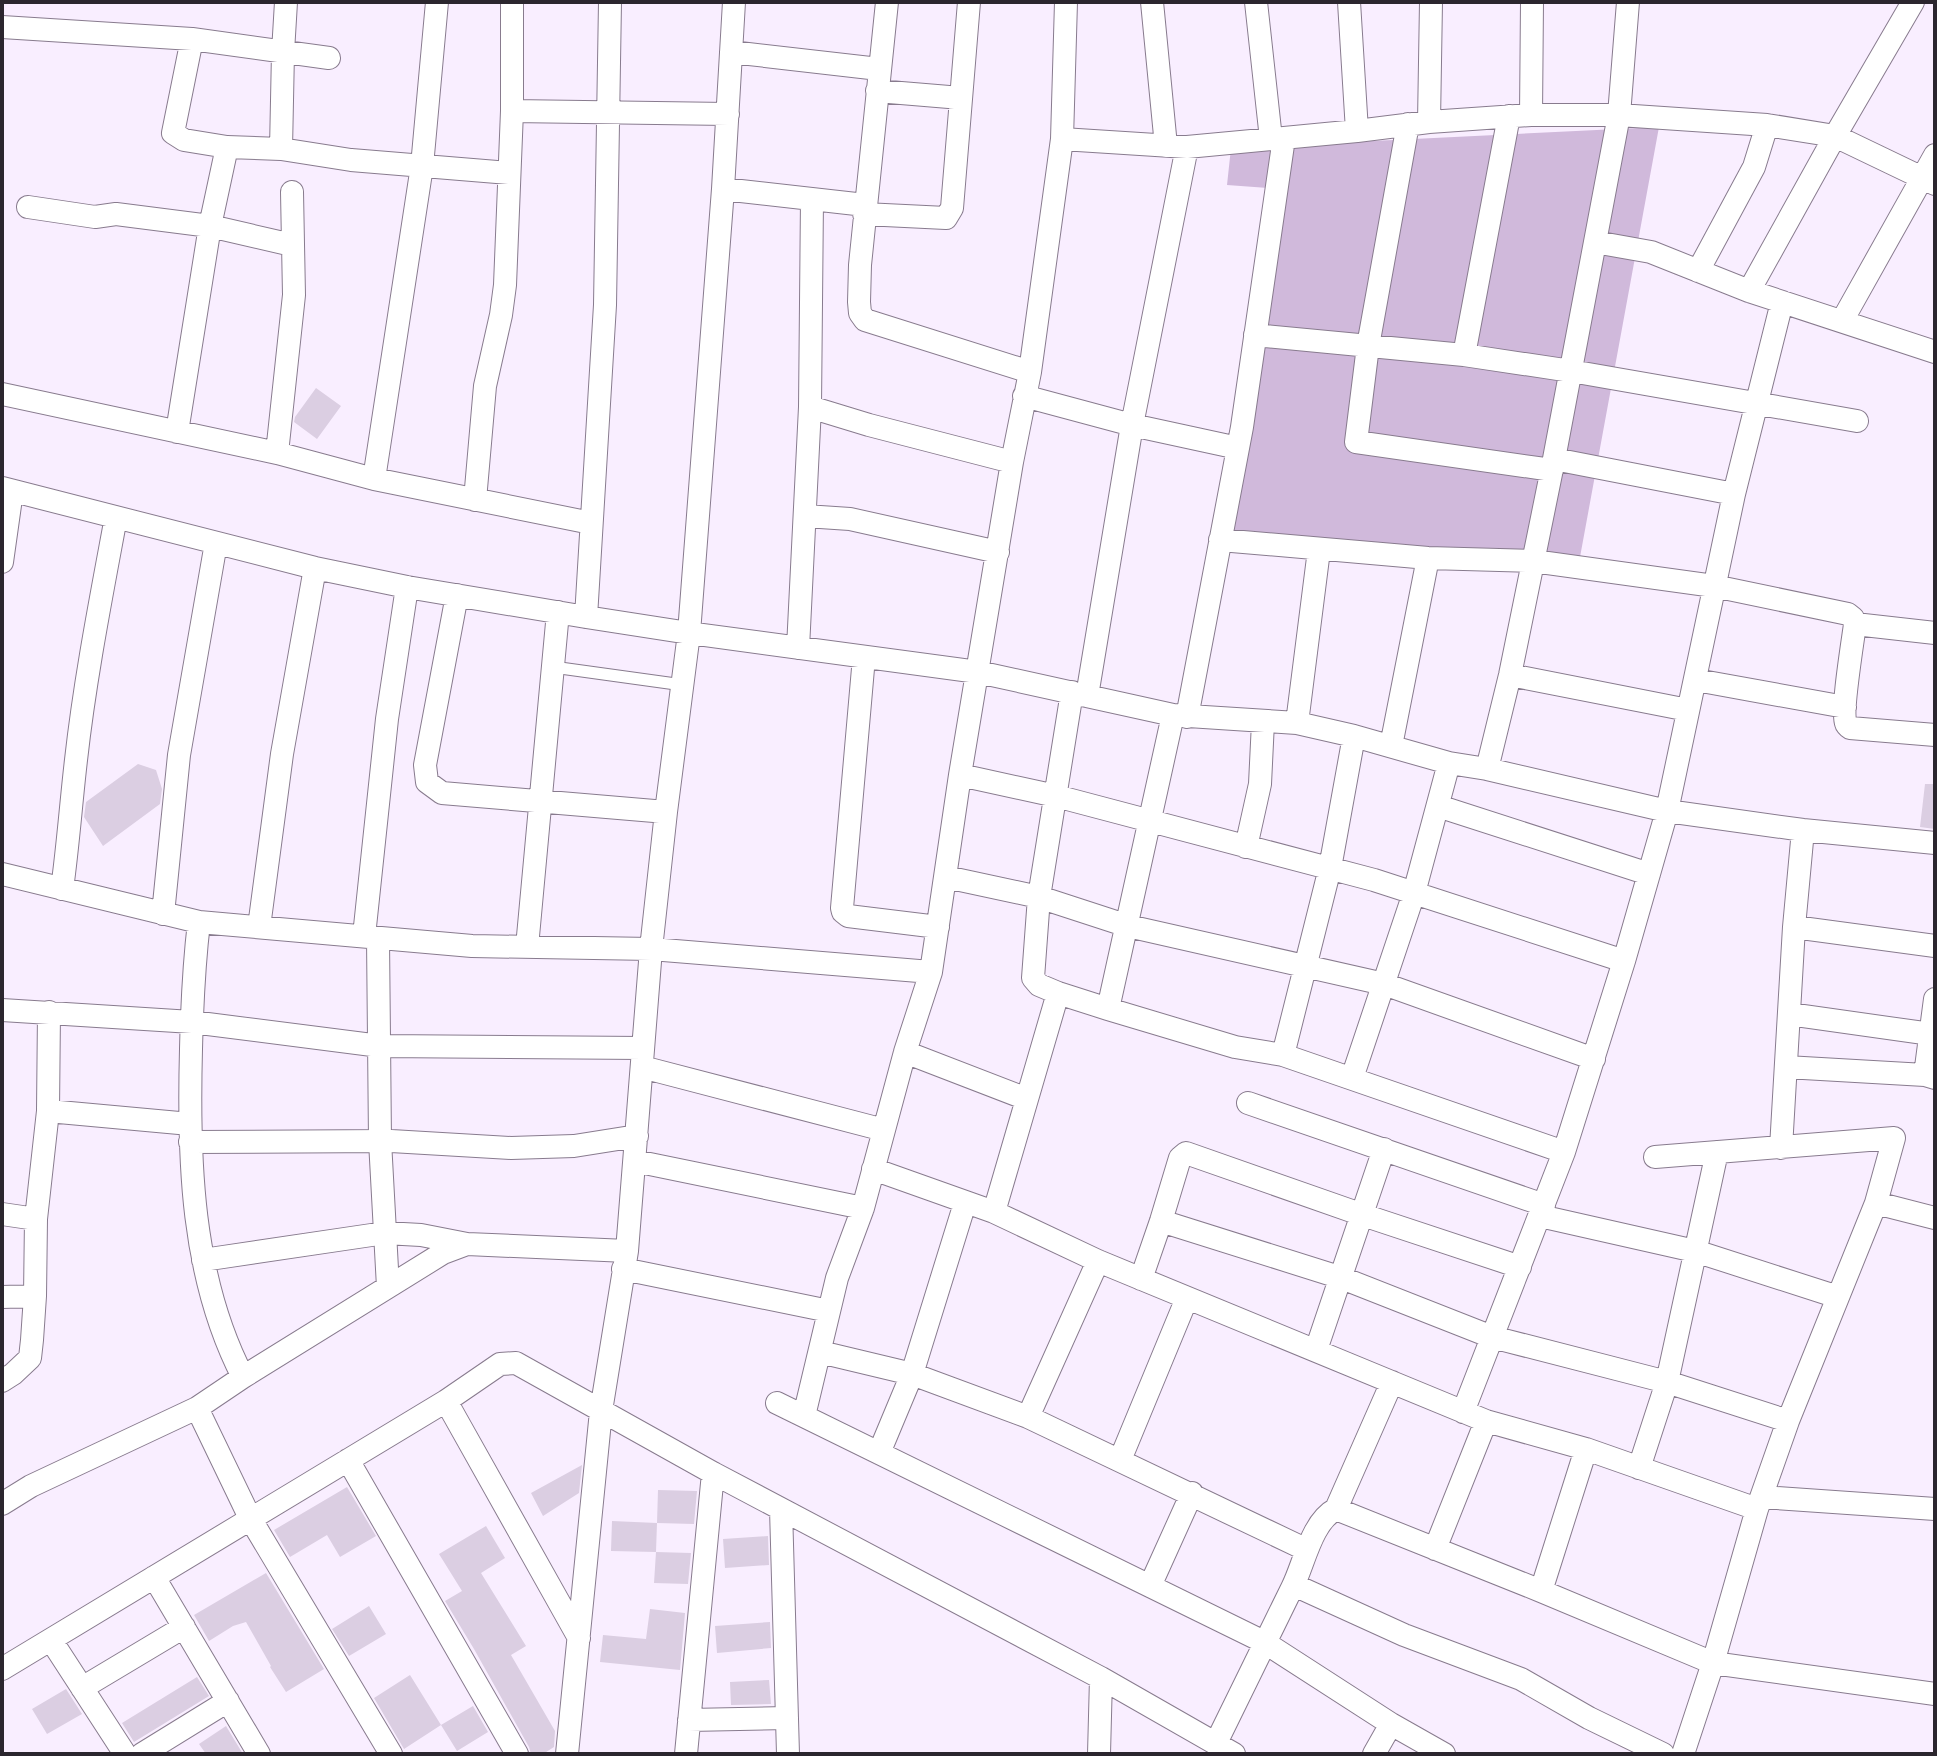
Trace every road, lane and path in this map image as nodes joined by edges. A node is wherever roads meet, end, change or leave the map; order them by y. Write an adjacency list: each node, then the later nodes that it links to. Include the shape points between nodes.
1 (286, 2): 18 (street)
2 (437, 2): 38 (street)
3 (512, 2): 23 (street)
4 (610, 2): 24 (street)
5 (734, 2): 19 (street)
6 (887, 2): 21 (street)
7 (969, 2): 22 (street)
8 (1066, 2): 33 (street)
9 (1152, 2): 34 (street)
10 (1256, 2): 32 (street)
11 (1349, 2): 30 (street)
12 (1431, 2): 28 (street)
13 (1532, 2): 27 (street)
14 (1628, 2): 26 (street)
15 (1913, 2): 31 (street)
16 (2, 27): 17 (street)
17 (192, 39): 18 (street); 35 (street, via 173,133 184,140)
18 (283, 52): 20 (street); 36 (street)
19 (731, 52): 21 (street); 25 (street)
20 (329, 58)
21 (878, 80): 22 (street); 45 (street)
22 (961, 98): 45 (street, via 952,208 946,218)
23 (512, 111): 24 (street); 39 (street)
24 (608, 112): 25 (street); 76 (street, via 605,305)
25 (728, 114): 41 (street)
26 (1619, 115): 27 (street); 29 (street); 47 (street)
27 (1520, 116): 28 (street); 56 (street)
28 (1419, 123): 30 (street); 54 (street)
29 (1767, 125): 31 (street); 49 (street, via 1754,167)
30 (1357, 131): 32 (street)
31 (1835, 136): 40 (street); 50 (street)
32 (1278, 138): 34 (street); 53 (street)
33 (1062, 139): 34 (street); 58 (street)
34 (1176, 146): 64 (street)
35 (227, 147): 36 (street); 46 (street)
36 (281, 149): 38 (street)
37 (1935, 155): 40 (street)
38 (422, 166): 39 (street); 70 (street)
39 (509, 173): 73 (street, via 505,285 485,386)
40 (1928, 181): 52 (street)
41 (723, 189): 43 (street); 91 (street)
42 (292, 192): 48 (street)
43 (812, 199): 45 (street); 62 (street)
44 (28, 207): 46 (street)
45 (865, 210): 58 (street, via 859,302 865,320)
46 (210, 226): 48 (street); 65 (street)
47 (1595, 242): 49 (street, via 1651,252); 57 (street)
48 (292, 245): 67 (street, via 294,295)
49 (1698, 271): 50 (street)
50 (1749, 291): 51 (street)
51 (1782, 302): 52 (street); 61 (street)
52 (1842, 321): 55 (street)
53 (1255, 335): 54 (street); 66 (street)
54 (1368, 346): 56 (street); 69 (street, via 1356,442)
55 (1935, 351)
56 (1464, 355): 57 (street)
57 (1571, 371): 61 (street); 69 (street)
58 (1030, 372): 60 (street)
59 (2, 394): 65 (street)
60 (1024, 396): 64 (street); 68 (street)
61 (1757, 403): 63 (street); 72 (street)
62 (810, 407): 68 (street); 74 (street)
63 (1857, 421)
64 (1132, 425): 66 (street); 100 (street)
65 (177, 432): 67 (street)
66 (1238, 448): 77 (street)
67 (277, 453): 70 (street)
68 (1012, 462): 80 (street)
69 (1553, 464): 72 (street); 82 (street)
70 (374, 479): 73 (street)
71 (7, 490): 75 (street); 83 (street)
72 (1734, 494): 85 (street)
73 (475, 500): 76 (street)
74 (805, 516): 80 (street, via 850,519); 93 (street)
75 (116, 517): 78 (street); 125 (street, via 76,762)
76 (591, 523): 89 (street)
77 (1220, 540): 79 (street); 103 (street)
78 (216, 543): 84 (street); 128 (street, via 179,755)
79 (1319, 550): 81 (street); 105 (street)
80 (998, 552): 96 (street)
81 (1428, 558): 82 (street); 108 (street)
82 (1533, 561): 85 (street); 97 (street)
83 (2, 562)
84 (315, 568): 86 (street); 131 (street)
85 (1714, 586): 90 (street, via 1848,614); 98 (street)
86 (407, 587): 87 (street); 134 (street, via 387,719)
87 (457, 595): 88 (street); 113 (street, via 425,765 427,782 442,793)
88 (558, 612): 89 (street); 95 (street)
89 (586, 617): 91 (street)
90 (1855, 624): 92 (street); 101 (street)
91 (689, 633): 93 (street); 99 (street)
92 (1935, 633)
93 (798, 648): 94 (street)
94 (864, 657): 96 (street); 132 (street, via 843,912)
95 (553, 667): 99 (lane); 113 (street)
96 (978, 672): 100 (street); 111 (street)
97 (1510, 675): 102 (street); 110 (street)
98 (1696, 680): 101 (street); 102 (street)
99 (683, 685): 116 (street)
100 (1079, 694): 103 (street); 112 (street)
101 (1845, 707): 106 (street, via 1850,728)
102 (1688, 710): 115 (street)
103 (1180, 716): 104 (street); 117 (street)
104 (1263, 722): 105 (street); 120 (street, via 1260,784)
105 (1297, 723): 107 (street)
106 (1935, 735)
107 (1354, 736): 108 (street); 121 (street)
108 (1391, 746): 109 (street)
109 (1449, 763): 110 (street); 114 (street)
110 (1487, 769): 115 (street)
111 (960, 775): 112 (street); 124 (street)
112 (1056, 796): 117 (street); 127 (street)
113 (540, 802): 116 (street); 136 (street)
114 (1438, 806): 123 (street); 126 (street)
115 (1667, 811): 118 (street); 123 (street)
116 (666, 812): 137 (street)
117 (1150, 822): 120 (street); 130 (street)
118 (1803, 830): 119 (street); 133 (street)
119 (1935, 843)
120 (1246, 847): 121 (street)
121 (1330, 868): 126 (street); 139 (street)
122 (2, 874): 125 (street)
123 (1649, 874): 138 (street)
124 (946, 877): 127 (street); 132 (street)
125 (62, 889): 128 (street)
126 (1414, 893): 138 (street); 141 (street)
127 (1039, 897): 130 (street); 142 (street, via 1033,978)
128 (163, 914): 129 (street)
129 (199, 922): 131 (street); 148 (street)
130 (1128, 926): 139 (street); 144 (street)
131 (259, 927): 134 (street)
132 (938, 927): 140 (street)
133 (1794, 927): 135 (street); 147 (street)
134 (371, 938): 136 (street); 150 (street)
135 (1935, 946)
136 (527, 947): 137 (street)
137 (651, 949): 140 (street); 153 (street)
138 (1624, 961): 154 (street)
139 (1304, 967): 141 (street); 152 (street)
140 (931, 972): 151 (street)
141 (1384, 984): 154 (street); 157 (street)
142 (1058, 993): 144 (street); 158 (street)
143 (1935, 999): 149 (street)
144 (1108, 1009): 152 (street, via 1235,1047)
145 (2, 1010): 146 (street)
146 (49, 1012): 148 (street); 160 (street)
147 (1789, 1014): 149 (street); 155 (street)
148 (192, 1022): 150 (street); 162 (street)
149 (1931, 1034): 156 (street)
150 (380, 1046): 153 (street); 164 (street)
151 (905, 1052): 158 (street); 161 (street)
152 (1283, 1055): 157 (street)
153 (643, 1058): 161 (street); 163 (street)
154 (1594, 1059): 167 (street)
155 (1786, 1067): 156 (street); 165 (street)
156 (1930, 1076)
157 (1352, 1078): 167 (street)
158 (1027, 1099): 176 (street)
159 (1248, 1103): 166 (street)
160 (48, 1111): 162 (street); 180 (street)
161 (884, 1130): 171 (street)
162 (190, 1133): 164 (street); 185 (street)
163 (637, 1136): 164 (street, via 511,1148); 170 (street)
164 (380, 1141): 182 (street)
165 (1781, 1148): 168 (street); 173 (street, via 1894,1138)
166 (1384, 1149): 175 (street); 178 (street)
167 (1564, 1152): 175 (street)
168 (1717, 1152): 169 (street); 184 (street)
169 (1655, 1157)
170 (635, 1161): 174 (street); 186 (street)
171 (873, 1169): 172 (street); 174 (street)
172 (965, 1203): 176 (street); 200 (street)
173 (1876, 1203): 179 (street); 194 (street)
174 (863, 1208): 196 (street)
175 (1542, 1211): 184 (street); 188 (street)
176 (994, 1212): 187 (street)
177 (2, 1214): 180 (street)
178 (1363, 1215): 181 (street, via 1186,1153); 188 (street); 189 (street)
179 (1935, 1218)
180 (36, 1219): 192 (street)
181 (1161, 1221): 189 (street); 190 (street)
182 (385, 1233): 183 (street); 185 (street); 191 (street)
183 (467, 1244): 186 (street); 191 (street)
184 (1695, 1251): 194 (street); 204 (street)
185 (203, 1260): 201 (street, via 215,1309)
186 (625, 1260): 196 (street); 208 (street)
187 (1098, 1261): 190 (street); 211 (street)
188 (1520, 1267): 197 (street)
189 (1342, 1278): 197 (street); 198 (street)
190 (1141, 1279): 195 (street)
191 (388, 1287): 201 (street)
192 (35, 1296): 193 (street); 202 (street, via 30,1358)
193 (2, 1297)
194 (1838, 1297): 213 (street)
195 (1187, 1298): 198 (street); 217 (street)
196 (829, 1311): 199 (street)
197 (1492, 1337): 204 (street); 209 (street)
198 (1316, 1350): 203 (street)
199 (820, 1352): 200 (street); 210 (street)
200 (912, 1374): 211 (street); 215 (street)
201 (243, 1377): 207 (street)
202 (2, 1381)
203 (1392, 1382): 209 (street); 224 (street)
204 (1667, 1382): 213 (street); 218 (street)
205 (446, 1401): 208 (street, via 500,1364 516,1363); 216 (street); 234 (street)
206 (777, 1403): 210 (street)
207 (197, 1408): 222 (street); 226 (street)
208 (601, 1411): 219 (street); 234 (street)
209 (1463, 1412): 212 (street)
210 (804, 1416): 215 (street)
211 (1028, 1417): 217 (street)
212 (1486, 1421): 214 (street); 227 (street)
213 (1788, 1421): 221 (street)
214 (1586, 1449): 218 (street); 232 (street)
215 (879, 1453): 231 (street)
216 (348, 1460): 226 (street); 251 (street)
217 (1120, 1460): 220 (street)
218 (1639, 1468): 221 (street)
219 (713, 1473): 223 (street); 244 (street)
220 (1192, 1493): 228 (street); 231 (street)
221 (1759, 1503): 225 (street); 237 (street)
222 (2, 1504)
223 (781, 1509): 239 (street); 243 (street)
224 (1336, 1509): 227 (street); 228 (street, via 1328,1513)
225 (1935, 1509)
226 (250, 1518): 229 (street); 247 (street)
227 (1435, 1549): 232 (street)
228 (1307, 1550): 230 (street)
229 (154, 1577): 233 (street); 235 (street)
230 (1294, 1585): 236 (street); 258 (street, via 1404,1635 1521,1679)
231 (1150, 1586): 236 (street)
232 (1541, 1591): 237 (street)
233 (184, 1627): 240 (street); 242 (street)
234 (579, 1638): 252 (street)
235 (51, 1640): 238 (street); 240 (street)
236 (1264, 1642): 245 (street); 246 (street)
237 (1713, 1663): 241 (street); 259 (street)
238 (2, 1669)
239 (1101, 1678): 246 (street); 255 (street)
240 (82, 1688): 248 (street)
241 (1935, 1694)
242 (228, 1701): 249 (street); 250 (street)
243 (787, 1718): 244 (street); 254 (street)
244 (689, 1720): 253 (street)
245 (1391, 1724): 256 (street); 257 (street)
246 (1225, 1748)
247 (387, 1753)
248 (125, 1754)
249 (142, 1754)
250 (259, 1754)
251 (517, 1754)
252 (567, 1754)
253 (686, 1754)
254 (788, 1754)
255 (1099, 1754)
256 (1374, 1754)
257 (1444, 1754)
258 (1663, 1754)
259 (1683, 1754)

